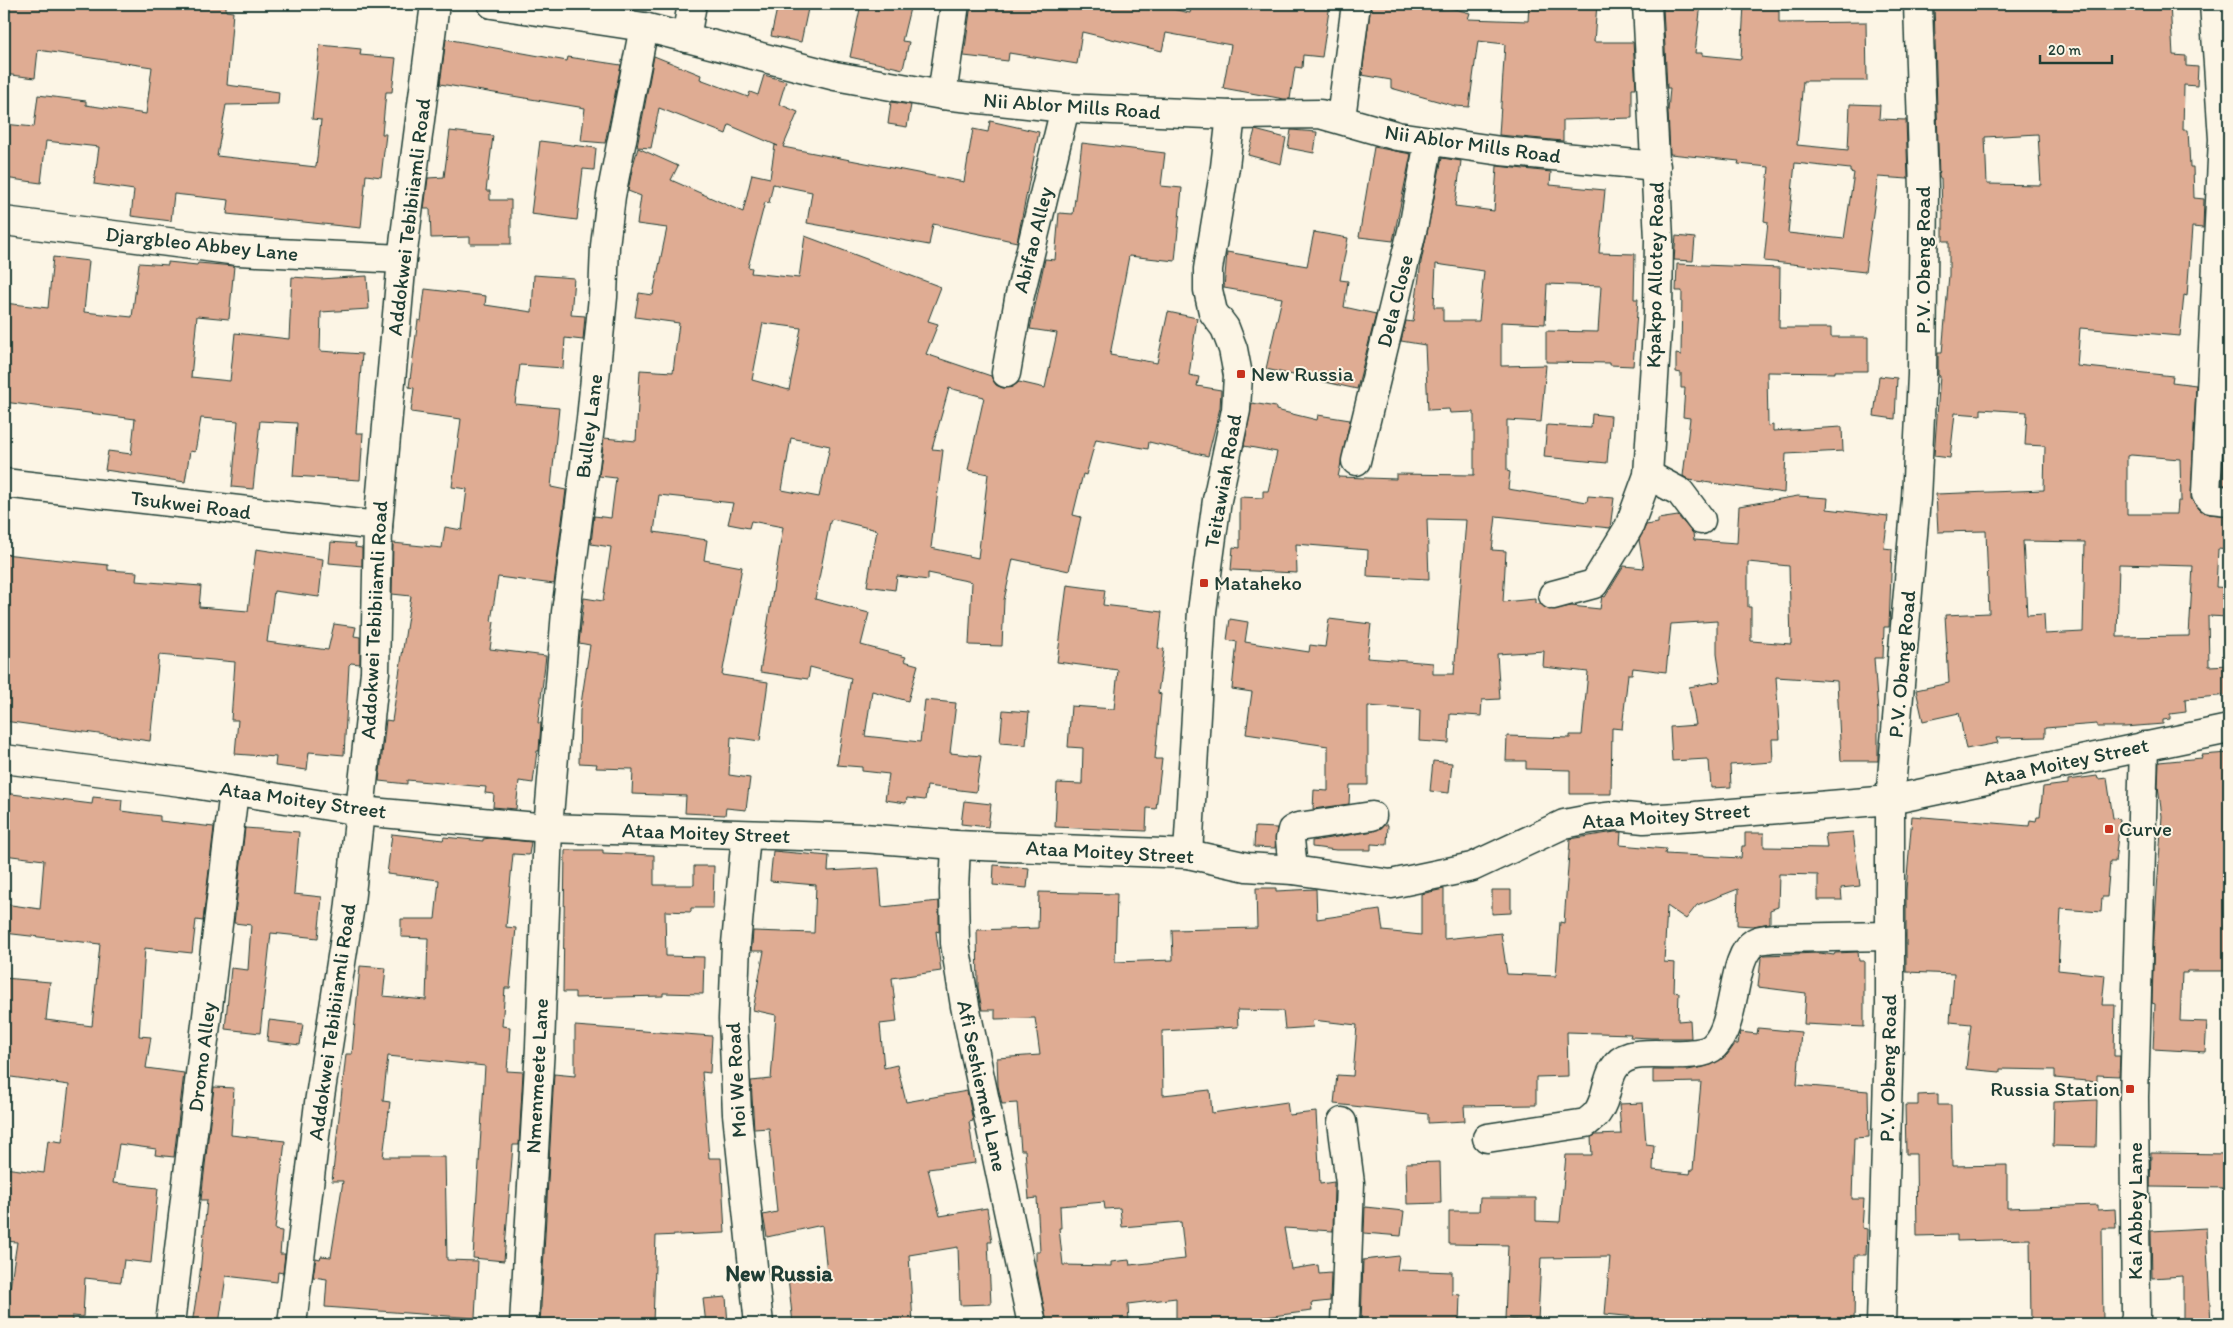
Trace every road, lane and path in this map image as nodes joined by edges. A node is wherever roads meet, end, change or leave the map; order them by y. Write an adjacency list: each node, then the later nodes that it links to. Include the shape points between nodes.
1 (435, 4): 18 (street, Addokwei Tebibiiamli Road)
2 (492, 4): 9 (street, Nii Ablor Mills Road)
3 (692, 4): 10 (street)
4 (955, 4): 11 (street)
5 (1356, 4): 14 (street)
6 (1647, 4): 16 (street, Kpakpo Allotey Road)
7 (1918, 4): 31 (street, P.V. Obeng Road, via 1924,190 1922,374 1916,499)
8 (2214, 4): 23 (street, via 2223,139 2206,494 2211,499)
9 (644, 27): 10 (street, Nii Ablor Mills Road); 34 (street, Bulley Lane, via 611,196 605,246 591,419 566,612)
10 (686, 38): 11 (street, Nii Ablor Mills Road, via 836,76)
11 (942, 95): 12 (street, Nii Ablor Mills Road)
12 (1065, 108): 13 (street, Nii Ablor Mills Road); 19 (street, Abifao Alley, via 1019,299)
13 (1231, 115): 14 (street, Nii Ablor Mills Road, via 1320,114); 37 (street, Teitawiah Road, via 1208,269 1208,290 1213,312 1225,328 1234,349 1238,375 1236,410 1217,500 1202,611)
14 (1341, 118): 15 (street, Nii Ablor Mills Road, via 1398,136)
15 (1429, 141): 16 (street, Nii Ablor Mills Road); 20 (street, Dela Close, via 1414,223)
16 (1656, 166): 21 (street, Kpakpo Allotey Road, via 1658,314)
17 (4, 221): 18 (street, Djargbleo Abbey Lane, via 238,251)
18 (402, 260): 25 (street, Addokwei Tebibiiamli Road)
19 (1006, 373)
20 (1356, 461)
21 (1648, 475): 24 (street, via 1680,492); 26 (street, Kpakpo Allotey Road, via 1629,527 1594,584)
22 (4, 484): 25 (street, Tsukwei Road)
23 (2229, 501)
24 (1701, 520)
25 (378, 526): 32 (street, Addokwei Tebibiiamli Road, via 375,672)
26 (1553, 595)
27 (2229, 729): 28 (street, Ataa Moitey Street)
28 (2144, 746): 31 (street, Ataa Moitey Street); 49 (street, Kai Abbey Lane, via 2134,1097)
29 (4, 759): 30 (street, Ataa Moitey Street)
30 (234, 791): 32 (street, Ataa Moitey Street); 42 (street, Dromo Alley)
31 (1890, 800): 38 (street, Ataa Moitey Street, via 1695,816 1590,819 1564,824 1472,866 1391,884); 39 (street, P.V. Obeng Road)
32 (360, 811): 34 (street, Ataa Moitey Street); 43 (street, Addokwei Tebibiiamli Road)
33 (1372, 816): 38 (street, via 1292,830)
34 (548, 828): 35 (street, Ataa Moitey Street); 44 (street, Nmenmeete Lane, via 540,1047)
35 (746, 835): 36 (street, Ataa Moitey Street, via 863,838); 45 (street, Moi We Road, via 733,1019 737,1114)
36 (956, 845): 37 (street, Ataa Moitey Street); 46 (street, Afi Seshiemeh Lane, via 955,943 965,1006)
37 (1188, 854): 38 (street, Ataa Moitey Street, via 1246,867)
38 (1293, 870)
39 (1890, 936): 41 (street, via 1756,941 1745,951 1724,1033 1712,1048 1691,1054 1631,1056 1617,1064 1611,1072 1598,1112 1586,1123); 48 (street, P.V. Obeng Road)
40 (1342, 1122): 47 (street, via 1350,1183)
41 (1487, 1138)
42 (170, 1324)
43 (292, 1324)
44 (524, 1324)
45 (759, 1324)
46 (1032, 1324)
47 (1345, 1324)
48 (1881, 1324)
49 (2134, 1324)

